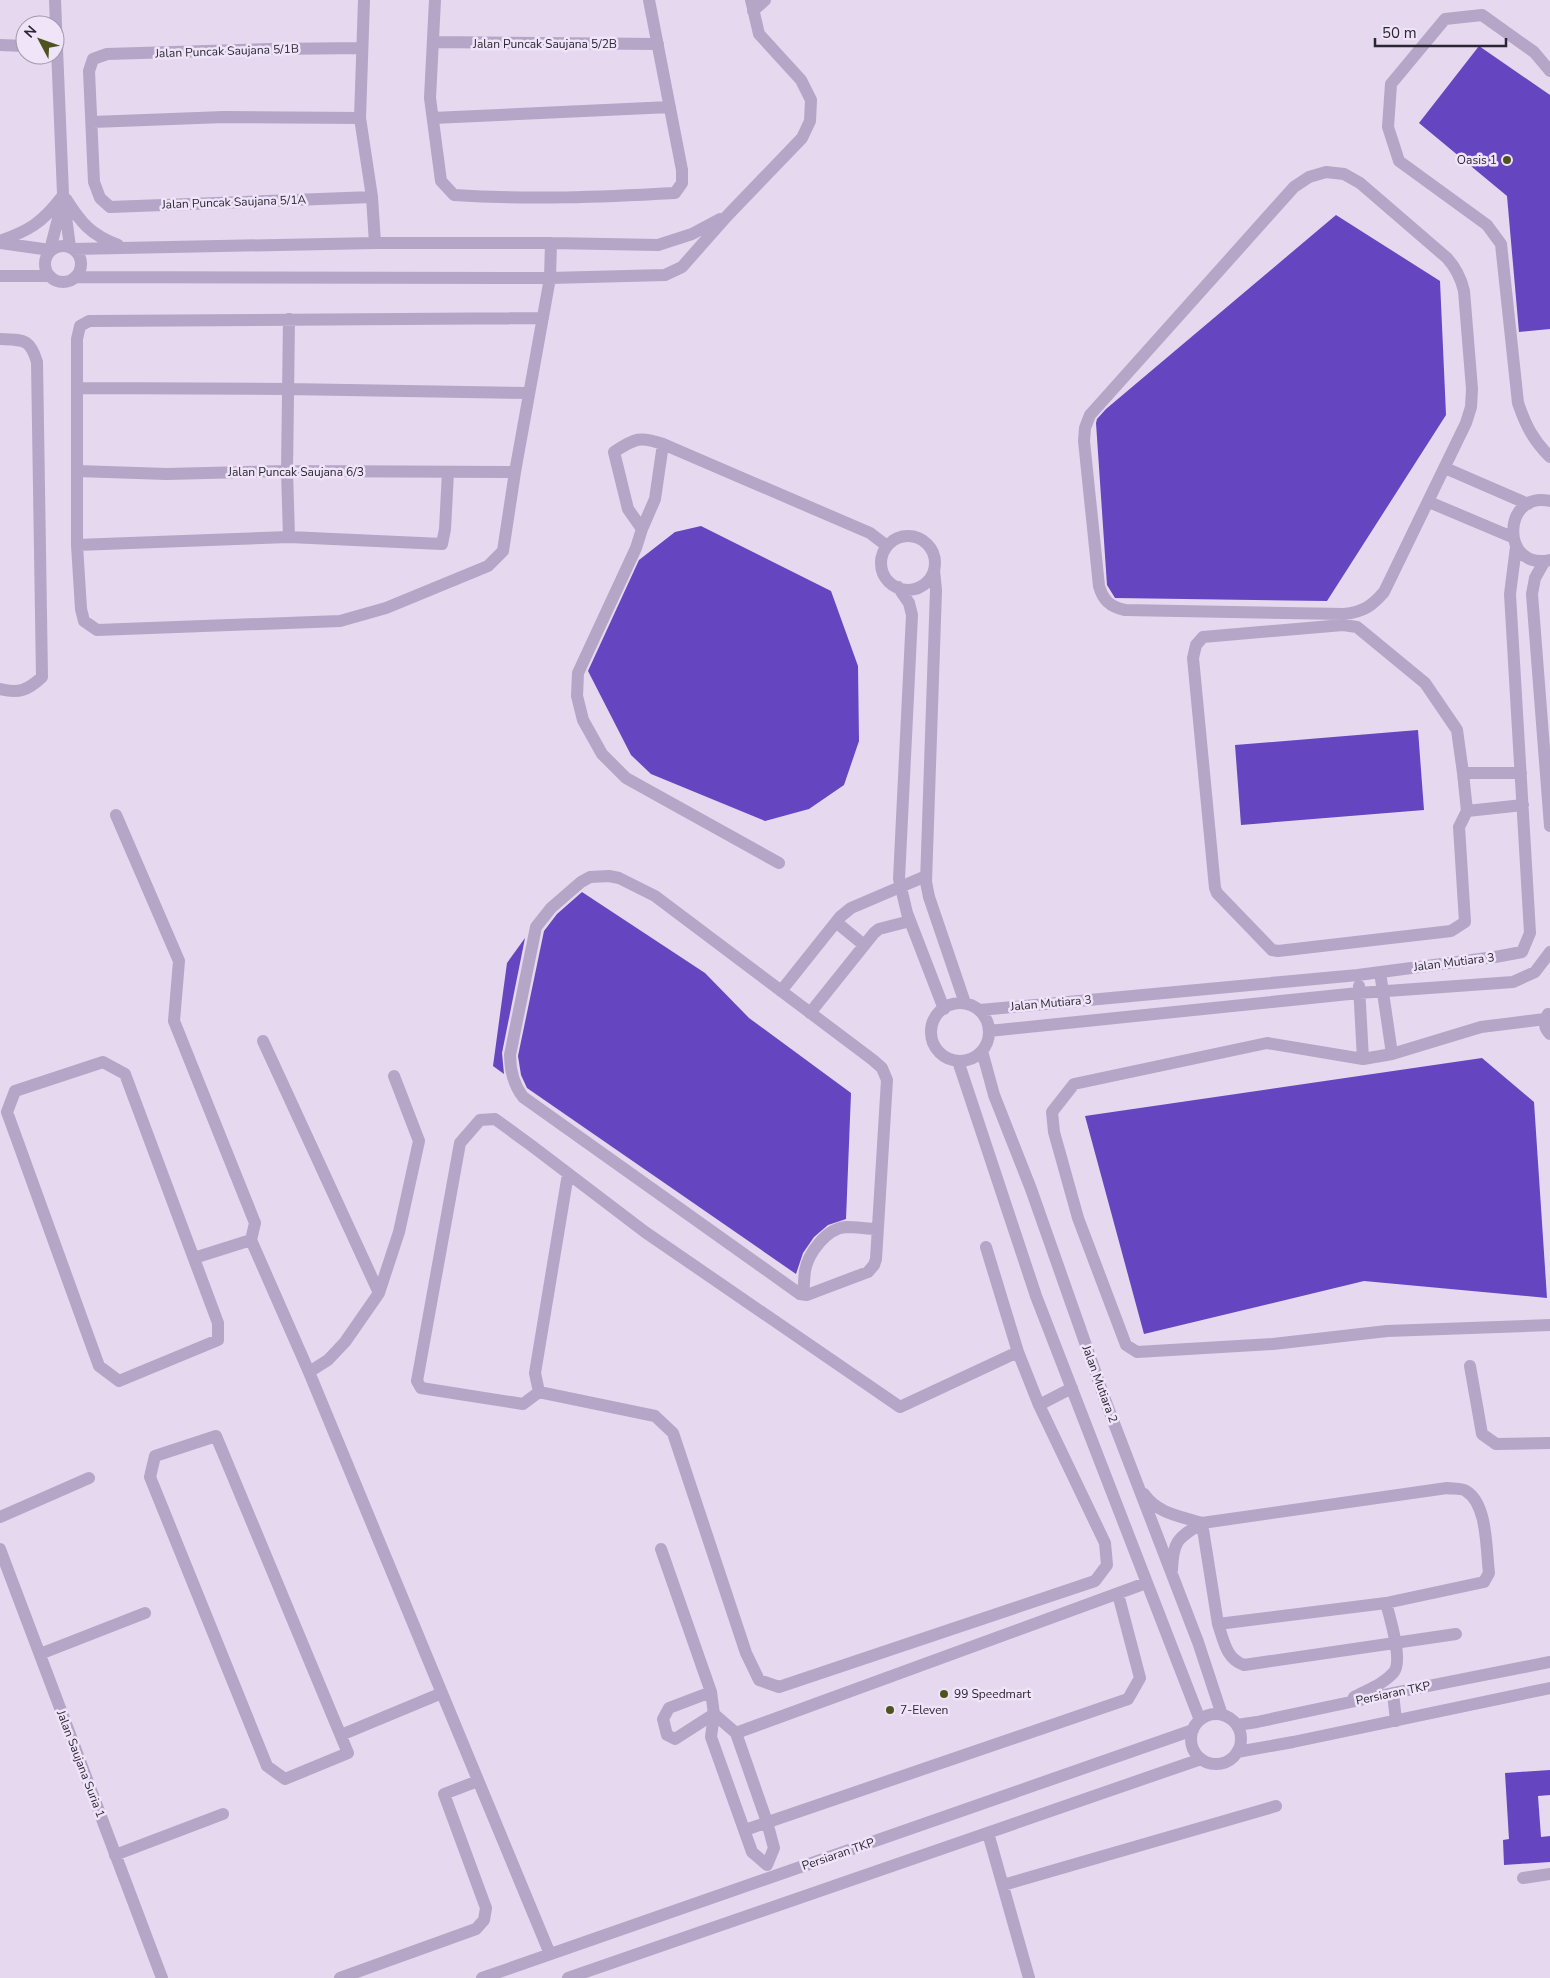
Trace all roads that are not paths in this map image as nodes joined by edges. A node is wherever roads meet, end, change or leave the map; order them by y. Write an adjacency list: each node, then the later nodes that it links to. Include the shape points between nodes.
1 (55, 0): 7 (street)
2 (364, 0): 12 (street)
3 (435, 0): 8 (street)
4 (649, 0): 9 (street)
5 (764, 0): 6 (street)
6 (752, 6): 21 (street, via 759,34 800,80 811,100 810,120 802,138)
7 (55, 15)
8 (433, 42): 9 (street, Jalan Puncak Saujana 5/2B); 17 (street, via 430,98)
9 (658, 44): 15 (street)
10 (0, 45): 11 (street)
11 (15, 46)
12 (361, 48): 16 (street); 18 (street, Jalan Puncak Saujana 5/1B, via 107,54 94,59 89,71)
13 (57, 65): 19 (street)
14 (1550, 71): 39 (street, via 1534,52 1482,15 1445,19 1391,84 1388,127 1399,161 1487,225 1500,244 1518,403 1526,426)
15 (670, 107): 17 (street); 17 (street, via 682,170 682,183 675,194 502,198 454,195 441,181)
16 (360, 118): 18 (street, via 224,117); 20 (street)
17 (433, 118)
18 (92, 122): 20 (street, Jalan Puncak Saujana 5/1A, via 94,182 100,198 110,207)
19 (64, 194): 22 (street, via 38,223); 25 (street); 26 (street, via 85,227 103,240); 27 (street)
20 (372, 197): 23 (street)
21 (727, 216): 24 (street, via 692,234 658,245); 31 (street, via 682,267 665,275)
22 (0, 242): 27 (street)
23 (375, 243): 24 (street); 26 (street)
24 (551, 243): 31 (street)
25 (72, 248): 26 (street); 27 (street, via 60,246); 30 (street, via 81,261)
26 (125, 248)
27 (50, 250): 29 (street, via 45,267)
28 (0, 276): 29 (street)
29 (50, 276): 30 (street, via 65,282)
30 (75, 277): 31 (street)
31 (550, 278): 32 (street)
32 (543, 318): 33 (street); 37 (street)
33 (289, 319): 35 (street, via 90,321 80,326 76,339); 36 (street)
34 (0, 339): 56 (street, via 23,340 33,348 37,362 42,677 31,687 14,692)
35 (77, 388): 36 (street); 42 (street)
36 (287, 389): 37 (street); 41 (street)
37 (529, 393): 44 (street)
38 (663, 444): 48 (street, via 655,499); 48 (street, via 646,438 629,442 614,452 628,509); 52 (street, via 870,533)
39 (1550, 457)
40 (1445, 468): 46 (street); 46 (street, via 1471,407 1461,279 1447,258 1360,183 1344,174 1326,172 1309,177 1294,187 1098,405 1085,428 1099,586 1108,603 1125,610 1360,612 1374,604 1384,592); 47 (street)
41 (287, 471): 42 (street, Jalan Puncak Saujana 6/3); 43 (street, Jalan Puncak Saujana 6/3); 49 (street)
42 (77, 472): 51 (street)
43 (448, 472): 44 (street, Jalan Puncak Saujana 6/3); 49 (street, via 442,544)
44 (514, 472): 51 (street, via 503,551 488,566 386,608 340,621 97,630 84,621 81,609)
45 (1550, 501): 47 (street, via 1537,500)
46 (1429, 502): 50 (street)
47 (1528, 504): 50 (street, Jalan Mutiara 3, via 1515,518 1512,527)
48 (642, 529): 63 (street, via 578,672 577,696 583,720 602,754 626,778)
49 (289, 538): 51 (street)
50 (1514, 542): 53 (street, via 1524,555 1533,560); 58 (street, Jalan Mutiara 3, via 1510,594)
51 (77, 546)
52 (887, 546): 54 (street, via 902,536 919,538 932,549); 55 (street, via 883,554 883,572)
53 (1547, 561): 62 (street, via 1535,578 1532,594)
54 (934, 570): 55 (street, via 921,587 912,590); 64 (street, via 936,590)
55 (898, 587): 65 (street, via 909,603 912,615)
56 (0, 689)
57 (1463, 773): 58 (street); 60 (street); 60 (street, via 1457,730 1425,683 1357,627 1343,625 1203,637 1196,645 1193,658 1215,888 1272,950 1451,931 1460,927 1465,922 1459,827)
58 (1521, 773): 59 (street, Jalan Mutiara 3)
59 (1523, 805): 60 (street); 70 (street, Jalan Mutiara 3, via 1530,933 1522,952)
60 (1466, 811)
61 (116, 815): 90 (street, via 178,961 174,1021 255,1223)
62 (1550, 826)
63 (779, 863)
64 (926, 876): 65 (street); 75 (street, via 929,897)
65 (900, 887): 66 (street); 67 (street, via 851,908)
66 (910, 921): 68 (street, via 879,929); 76 (street)
67 (836, 922): 68 (street); 72 (street)
68 (864, 945): 78 (street)
69 (1550, 952): 73 (street, Jalan Mutiara 3, via 1535,972 1513,982)
70 (1380, 972): 71 (street, Jalan Mutiara 3); 73 (street)
71 (1358, 975): 74 (street); 77 (street, Jalan Mutiara 3)
72 (781, 991): 78 (street); 94 (street, via 655,896 619,878 590,877 551,908 536,927 511,1045 510,1069 524,1097 793,1290)
73 (1382, 991): 74 (street, Jalan Mutiara 3); 84 (street)
74 (1359, 994): 80 (street, Jalan Mutiara 3); 85 (street)
75 (964, 1003): 76 (street, via 955,1003); 77 (street)
76 (944, 1009): 86 (street, via 934,1020 932,1038 941,1054)
77 (980, 1010): 80 (street)
78 (810, 1013): 89 (street, via 873,1060 888,1080)
79 (1548, 1016): 81 (street, via 1545,1027); 84 (street, via 1481,1027)
80 (989, 1031): 83 (street)
81 (1550, 1034)
82 (263, 1040): 93 (street)
83 (982, 1051): 86 (street, via 975,1057); 104 (street, Jalan Mutiara 2, via 994,1094)
84 (1392, 1054): 85 (street)
85 (1363, 1058): 95 (street, via 1267,1043 1074,1084 1052,1112 1054,1132 1078,1218 1126,1345 1137,1352 1273,1344 1387,1331)
86 (958, 1061): 99 (street, via 1036,1296)
87 (394, 1076): 93 (street, via 419,1142 399,1232)
88 (568, 1174): 96 (street, via 644,1232 900,1408); 100 (street, via 535,1372); 100 (street, via 495,1120 480,1120 460,1143 417,1381 421,1388 523,1404)
89 (878, 1229): 94 (street, via 876,1259 868,1272); 94 (street, via 845,1227 826,1236 813,1251 805,1269)
90 (251, 1240): 92 (street); 98 (street)
91 (986, 1247): 96 (street)
92 (194, 1258): 92 (street, via 218,1323 218,1340 120,1381 99,1366 8,1112 15,1092 103,1062 125,1074)
93 (379, 1293): 98 (street, via 345,1342 328,1360)
94 (804, 1294)
95 (1550, 1325)
96 (1018, 1352): 101 (street)
97 (1470, 1366): 102 (street, via 1482,1434 1496,1444)
98 (308, 1372): 121 (street)
99 (1072, 1388): 101 (street); 110 (street)
100 (539, 1392): 101 (street, via 655,1416 673,1433 746,1653 759,1680 779,1687 1096,1581 1107,1565 1105,1543)
101 (1039, 1405)
102 (1550, 1443)
103 (89, 1478): 105 (street)
104 (1136, 1482): 106 (street, via 1149,1502 1161,1511); 109 (street, Jalan Mutiara 2)
105 (0, 1517)
106 (1202, 1523): 109 (street, via 1183,1534 1177,1543); 112 (street, via 1447,1488 1465,1490 1475,1499 1482,1514 1489,1573 1484,1582); 114 (street)
107 (0, 1549): 117 (street, Jalan Saujana Suria 1)
108 (661, 1549): 120 (street)
109 (1172, 1576): 125 (street, Jalan Mutiara 2)
110 (1146, 1583): 111 (street); 127 (street)
111 (1118, 1594): 129 (street); 136 (street, via 1140,1678 1128,1700)
112 (1386, 1603): 114 (street); 116 (street)
113 (145, 1613): 117 (street)
114 (1218, 1624): 116 (street, via 1227,1651 1234,1662 1244,1665)
115 (1456, 1634): 116 (street)
116 (1395, 1644): 123 (street, via 1398,1656 1395,1671 1381,1683)
117 (40, 1654): 139 (street, Jalan Saujana Suria 1)
118 (1550, 1662): 122 (street, Persiaran TKP)
119 (1550, 1688): 126 (street)
120 (711, 1692): 124 (street); 124 (street, via 669,1708 663,1719 667,1735 674,1739)
121 (442, 1693): 130 (street); 133 (street)
122 (1393, 1693): 123 (street, Persiaran TKP); 126 (street)
123 (1336, 1705): 128 (street, Persiaran TKP)
124 (714, 1714): 129 (street); 137 (street, via 711,1737)
125 (1222, 1715): 127 (street, via 1214,1714); 128 (street)
126 (1396, 1721): 131 (street)
127 (1196, 1725): 132 (street, via 1192,1746); 140 (street, Persiaran TKP)
128 (1237, 1725): 131 (street, via 1241,1738)
129 (736, 1733): 136 (street)
130 (341, 1735): 130 (street, via 216,1436 155,1456 150,1477 267,1766 284,1779 348,1754)
131 (1237, 1752): 132 (street, via 1232,1758 1217,1764)
132 (1201, 1759): 138 (street)
133 (478, 1781): 144 (street); 145 (street, via 444,1794 486,1908 484,1920 476,1929)
134 (1276, 1806): 143 (street)
135 (223, 1814): 139 (street)
136 (767, 1822): 137 (street); 140 (street, via 774,1848)
137 (745, 1830): 140 (street, via 752,1852)
138 (988, 1833): 143 (street); 148 (street)
139 (115, 1855): 146 (street, Jalan Saujana Suria 1)
140 (769, 1871): 144 (street, Persiaran TKP)
141 (1550, 1874): 142 (street)
142 (1523, 1878)
143 (1003, 1885): 149 (street)
144 (550, 1954): 147 (street, Persiaran TKP)
145 (342, 1977)
146 (162, 1978)
147 (482, 1978)
148 (568, 1978)
149 (1029, 1978)

